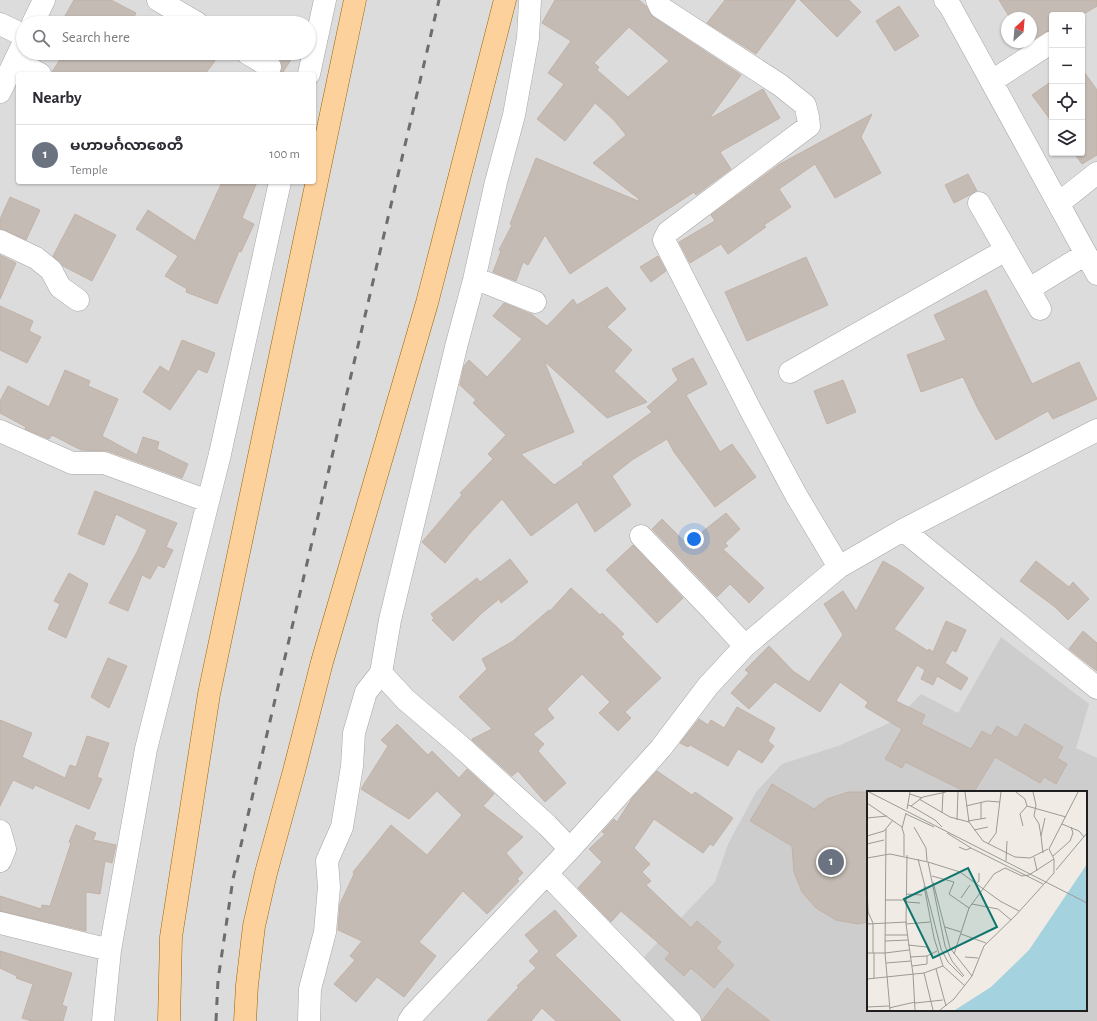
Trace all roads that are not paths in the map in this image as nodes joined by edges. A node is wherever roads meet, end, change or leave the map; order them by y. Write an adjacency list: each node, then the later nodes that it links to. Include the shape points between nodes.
1 (44, 0): 9 (street)
2 (158, 0): 10 (street)
3 (325, 0): 13 (street)
4 (355, 0): 24 (main road)
5 (506, 0): 57 (main road, via 427,303 322,662 266,873 254,926)
6 (530, 0): 34 (street, via 528,38 514,115)
7 (657, 0): 45 (street, via 660,7 780,85 805,105 809,126 668,232 664,240 768,443)
8 (945, 0): 22 (street)
9 (36, 16)
10 (185, 16)
11 (0, 24): 12 (street)
12 (16, 32)
13 (316, 39)
14 (1049, 44): 22 (street)
15 (16, 58): 23 (street)
16 (27, 60): 20 (street)
17 (258, 60): 19 (street)
18 (311, 60): 21 (street)
19 (270, 67)
20 (38, 72)
21 (308, 72)
22 (992, 81): 29 (street)
23 (0, 92)
24 (316, 170)
25 (1097, 173): 29 (street)
26 (280, 184): 42 (street)
27 (313, 184): 56 (main road, via 209,694 171,937)
28 (980, 202): 31 (street)
29 (1059, 203): 32 (street)
30 (0, 241): 36 (street, via 36,258 51,270 60,287)
31 (1006, 250): 35 (street); 39 (street)
32 (1086, 254): 33 (street); 35 (street)
33 (1097, 274)
34 (474, 280): 37 (street, via 487,282); 47 (street, via 390,620)
35 (1029, 289): 38 (street)
36 (78, 300)
37 (535, 302)
38 (1040, 309)
39 (790, 372)
40 (1097, 430): 43 (street)
41 (0, 431): 42 (street, via 72,463 104,463)
42 (208, 501): 54 (street, via 146,749)
43 (903, 530): 45 (street); 48 (street)
44 (640, 536): 46 (street)
45 (839, 567): 46 (street)
46 (746, 646): 50 (street, via 708,686 661,748)
47 (381, 673): 50 (street, via 406,700 459,745); 58 (street, via 366,692 354,733 352,766 342,827 327,861 329,887 325,932 310,989)
48 (1097, 688)
49 (0, 831): 51 (street, via 4,849)
50 (570, 849): 52 (street)
51 (0, 861)
52 (547, 874): 59 (street); 60 (street)
53 (0, 923): 54 (street)
54 (110, 950): 55 (street)
55 (103, 1021)
56 (169, 1021)
57 (245, 1021)
58 (309, 1021)
59 (409, 1021)
60 (690, 1021)

